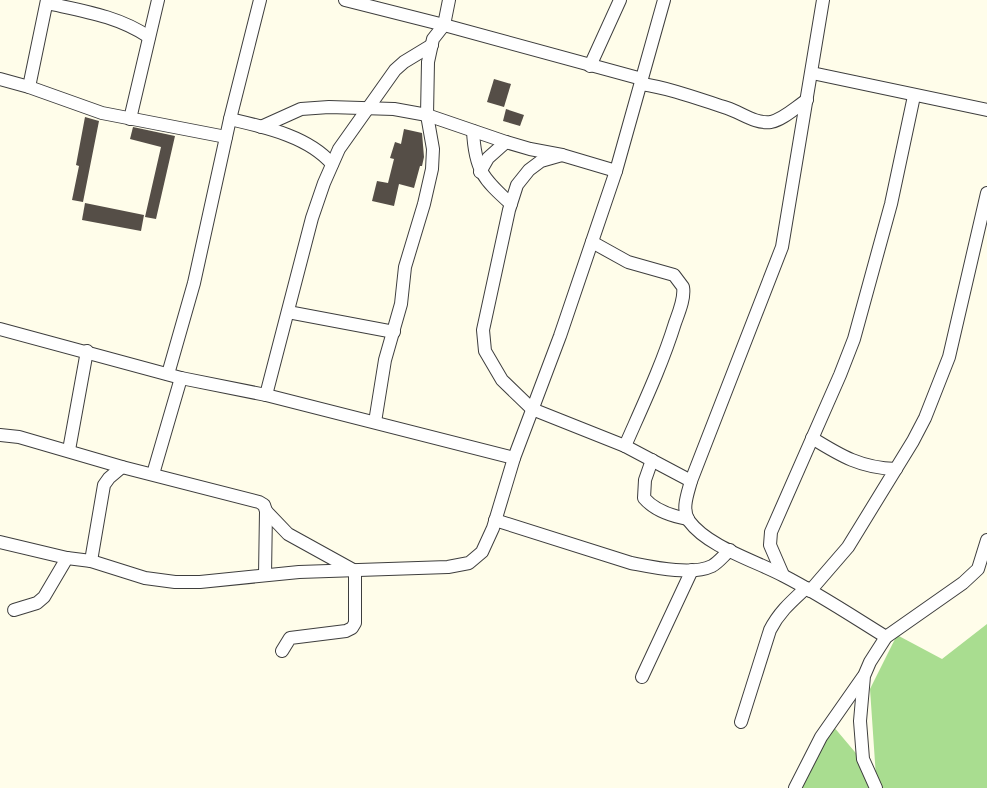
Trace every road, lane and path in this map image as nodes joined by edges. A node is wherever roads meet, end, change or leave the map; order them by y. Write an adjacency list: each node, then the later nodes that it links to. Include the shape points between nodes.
1 (158, 0): 10 (street)
2 (260, 0): 23 (street)
3 (345, 0): 9 (street)
4 (449, 0): 9 (street)
5 (620, 0): 12 (street)
6 (664, 0): 15 (street)
7 (823, 0): 13 (street)
8 (47, 2): 10 (street, via 109,16); 16 (street)
9 (444, 25): 11 (street); 12 (street)
10 (149, 37): 22 (street)
11 (432, 45): 19 (street, via 395,70); 21 (street)
12 (590, 66): 15 (street)
13 (812, 73): 17 (street); 18 (street)
14 (0, 79): 16 (street)
15 (642, 81): 18 (street, via 757,121 775,121); 30 (street)
16 (29, 87): 22 (street)
17 (914, 96): 20 (street); 45 (street, via 891,204 854,339)
18 (807, 100): 54 (street, via 782,247)
19 (368, 108): 21 (street); 24 (street, via 301,109); 29 (street)
20 (987, 110)
21 (427, 115): 25 (street); 37 (street, via 432,169 405,267)
22 (130, 119): 26 (street)
23 (230, 119): 24 (street); 26 (street)
24 (261, 127): 29 (street, via 309,145)
25 (472, 131): 27 (street); 31 (street)
26 (226, 137): 39 (street, via 194,283)
27 (506, 142): 28 (street); 31 (street, via 488,158)
28 (562, 155): 30 (street); 33 (street, via 541,161 529,170 517,185)
29 (332, 164): 35 (street, via 312,218)
30 (616, 171): 34 (street)
31 (480, 172): 33 (street)
32 (987, 194): 52 (street, via 949,357 914,441)
33 (511, 204): 42 (street, via 483,343 502,380)
34 (592, 242): 42 (street); 46 (street, via 628,262 674,275 684,292 659,368)
35 (288, 312): 37 (street); 41 (street)
36 (0, 329): 38 (street)
37 (394, 332): 43 (street, via 385,360)
38 (87, 351): 39 (street); 47 (street)
39 (168, 374): 40 (street)
40 (181, 378): 41 (street); 53 (street)
41 (266, 395): 43 (street)
42 (532, 409): 46 (street); 49 (street)
43 (375, 422): 49 (street)
44 (0, 435): 47 (street)
45 (812, 438): 52 (street, via 862,465); 68 (street, via 771,532 770,545)
46 (625, 446): 50 (street)
47 (69, 450): 48 (street)
48 (90, 457): 51 (street); 55 (street)
49 (514, 458): 58 (street)
50 (652, 460): 54 (street); 57 (street, via 644,498 650,506)
51 (122, 467): 53 (street); 55 (street)
52 (896, 469): 69 (street, via 848,547)
53 (153, 474): 56 (street, via 259,502)
54 (691, 481): 57 (street, via 685,510)
55 (104, 485): 63 (street)
56 (266, 511): 66 (street, via 288,534); 67 (street)
57 (688, 519): 61 (street, via 699,531)
58 (495, 520): 65 (street, via 631,563); 66 (street, via 482,552 470,563)
59 (987, 540): 64 (street)
60 (0, 542): 62 (street)
61 (730, 550): 65 (street, via 711,566); 68 (street)
62 (67, 558): 63 (street); 70 (street, via 44,597)
63 (91, 561): 67 (street, via 145,578 175,582)
64 (982, 568): 71 (street)
65 (692, 570): 74 (street)
66 (355, 571): 67 (street); 72 (street, via 352,628 290,638)
67 (265, 575)
68 (783, 575): 69 (street)
69 (808, 590): 71 (street); 75 (street, via 783,609 773,624)
70 (14, 610)
71 (886, 637): 73 (street)
72 (282, 651)
73 (864, 676): 76 (street, via 821,737); 77 (street, via 863,759)
74 (642, 677)
75 (741, 722)
76 (795, 788)
77 (876, 788)

